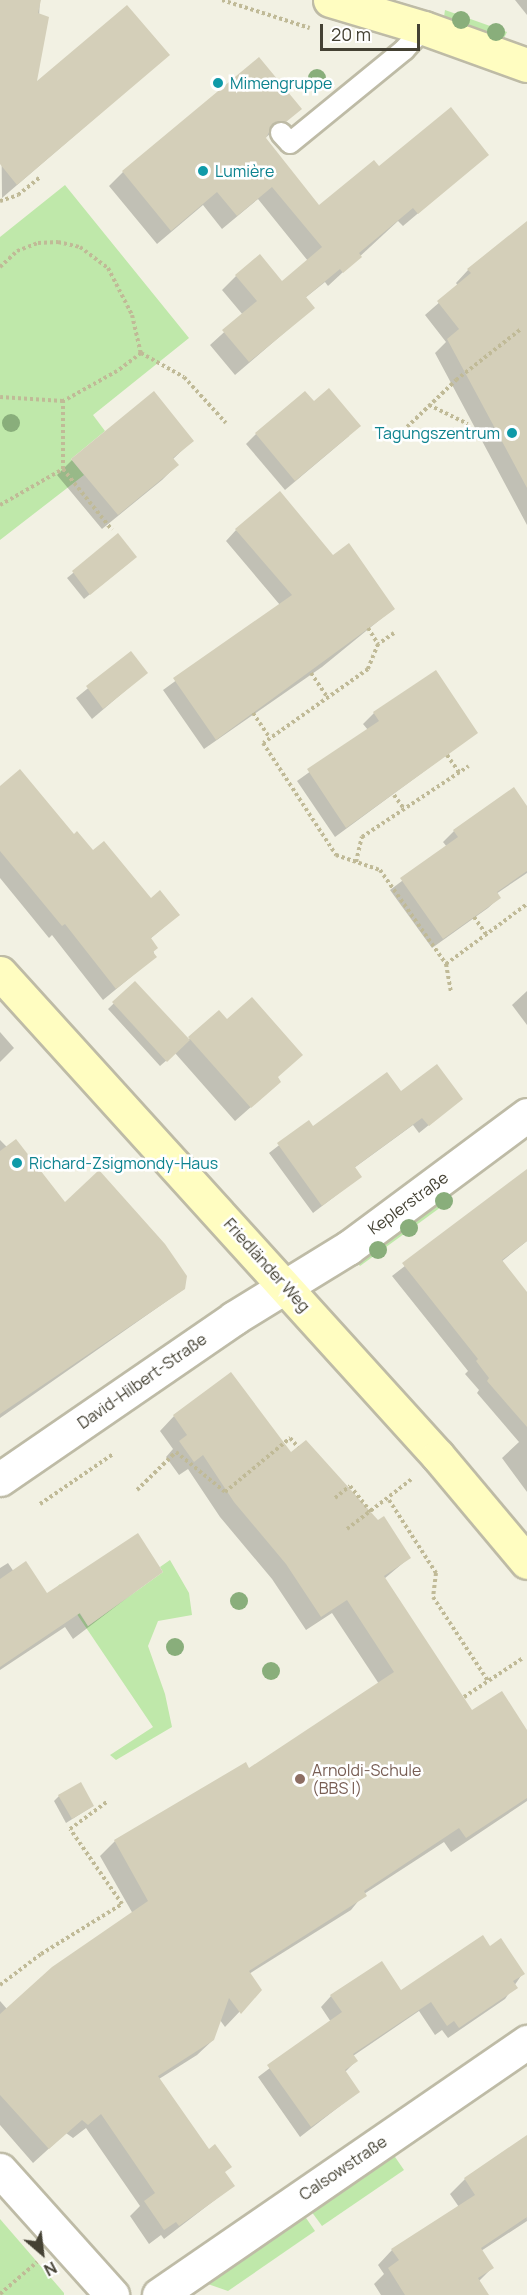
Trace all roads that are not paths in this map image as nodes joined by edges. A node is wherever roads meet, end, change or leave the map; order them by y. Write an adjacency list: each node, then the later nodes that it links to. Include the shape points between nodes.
1 (330, 0): 2 (street)
2 (394, 8): 3 (street)
3 (424, 28): 4 (street); 5 (lane, via 404,50)
4 (527, 65)
5 (285, 141)
6 (0, 973): 8 (street, Friedländer Weg)
7 (527, 1114): 8 (street, Keplerstraße, via 348,1248)
8 (285, 1286): 9 (street, David-Hilbert-Straße); 10 (street, Friedländer Weg)
9 (0, 1479)
10 (527, 1562)
11 (527, 2042): 14 (street, Calsowstraße)
12 (0, 2170): 13 (street)
13 (112, 2295)
14 (159, 2295)

